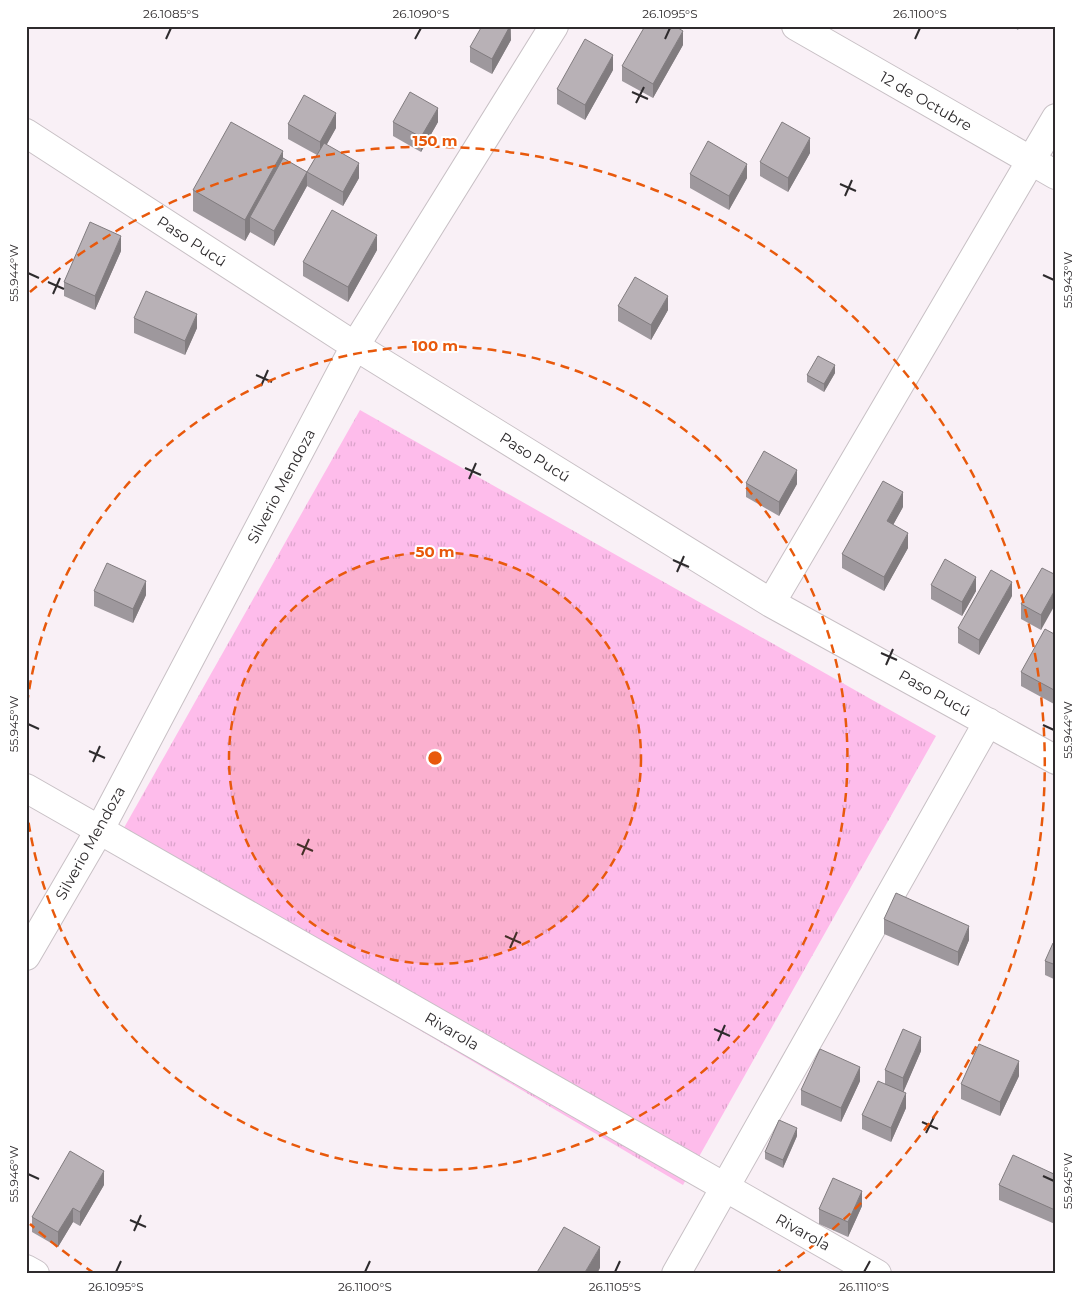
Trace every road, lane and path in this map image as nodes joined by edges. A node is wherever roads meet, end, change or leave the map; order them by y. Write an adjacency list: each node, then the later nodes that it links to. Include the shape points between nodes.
1 (554, 26): 7 (street, Silverio Mendoza)
2 (796, 26): 5 (street, 12 de Octubre)
3 (1056, 118): 5 (street)
4 (26, 133): 7 (street, Paso Pucú)
5 (1031, 161): 6 (street, 12 de Octubre); 8 (street)
6 (1056, 175)
7 (356, 346): 8 (street, Paso Pucú); 12 (street, Silverio Mendoza)
8 (771, 603): 9 (street, Paso Pucú)
9 (988, 722): 10 (street, Paso Pucú); 14 (street)
10 (1056, 760)
11 (26, 788): 12 (street, Rivarola)
12 (100, 829): 13 (street, Silverio Mendoza); 14 (street, Rivarola)
13 (26, 956)
14 (724, 1187): 17 (street); 18 (street, Rivarola)
15 (26, 1268): 16 (street)
16 (35, 1274)
17 (676, 1274)
18 (877, 1274)

